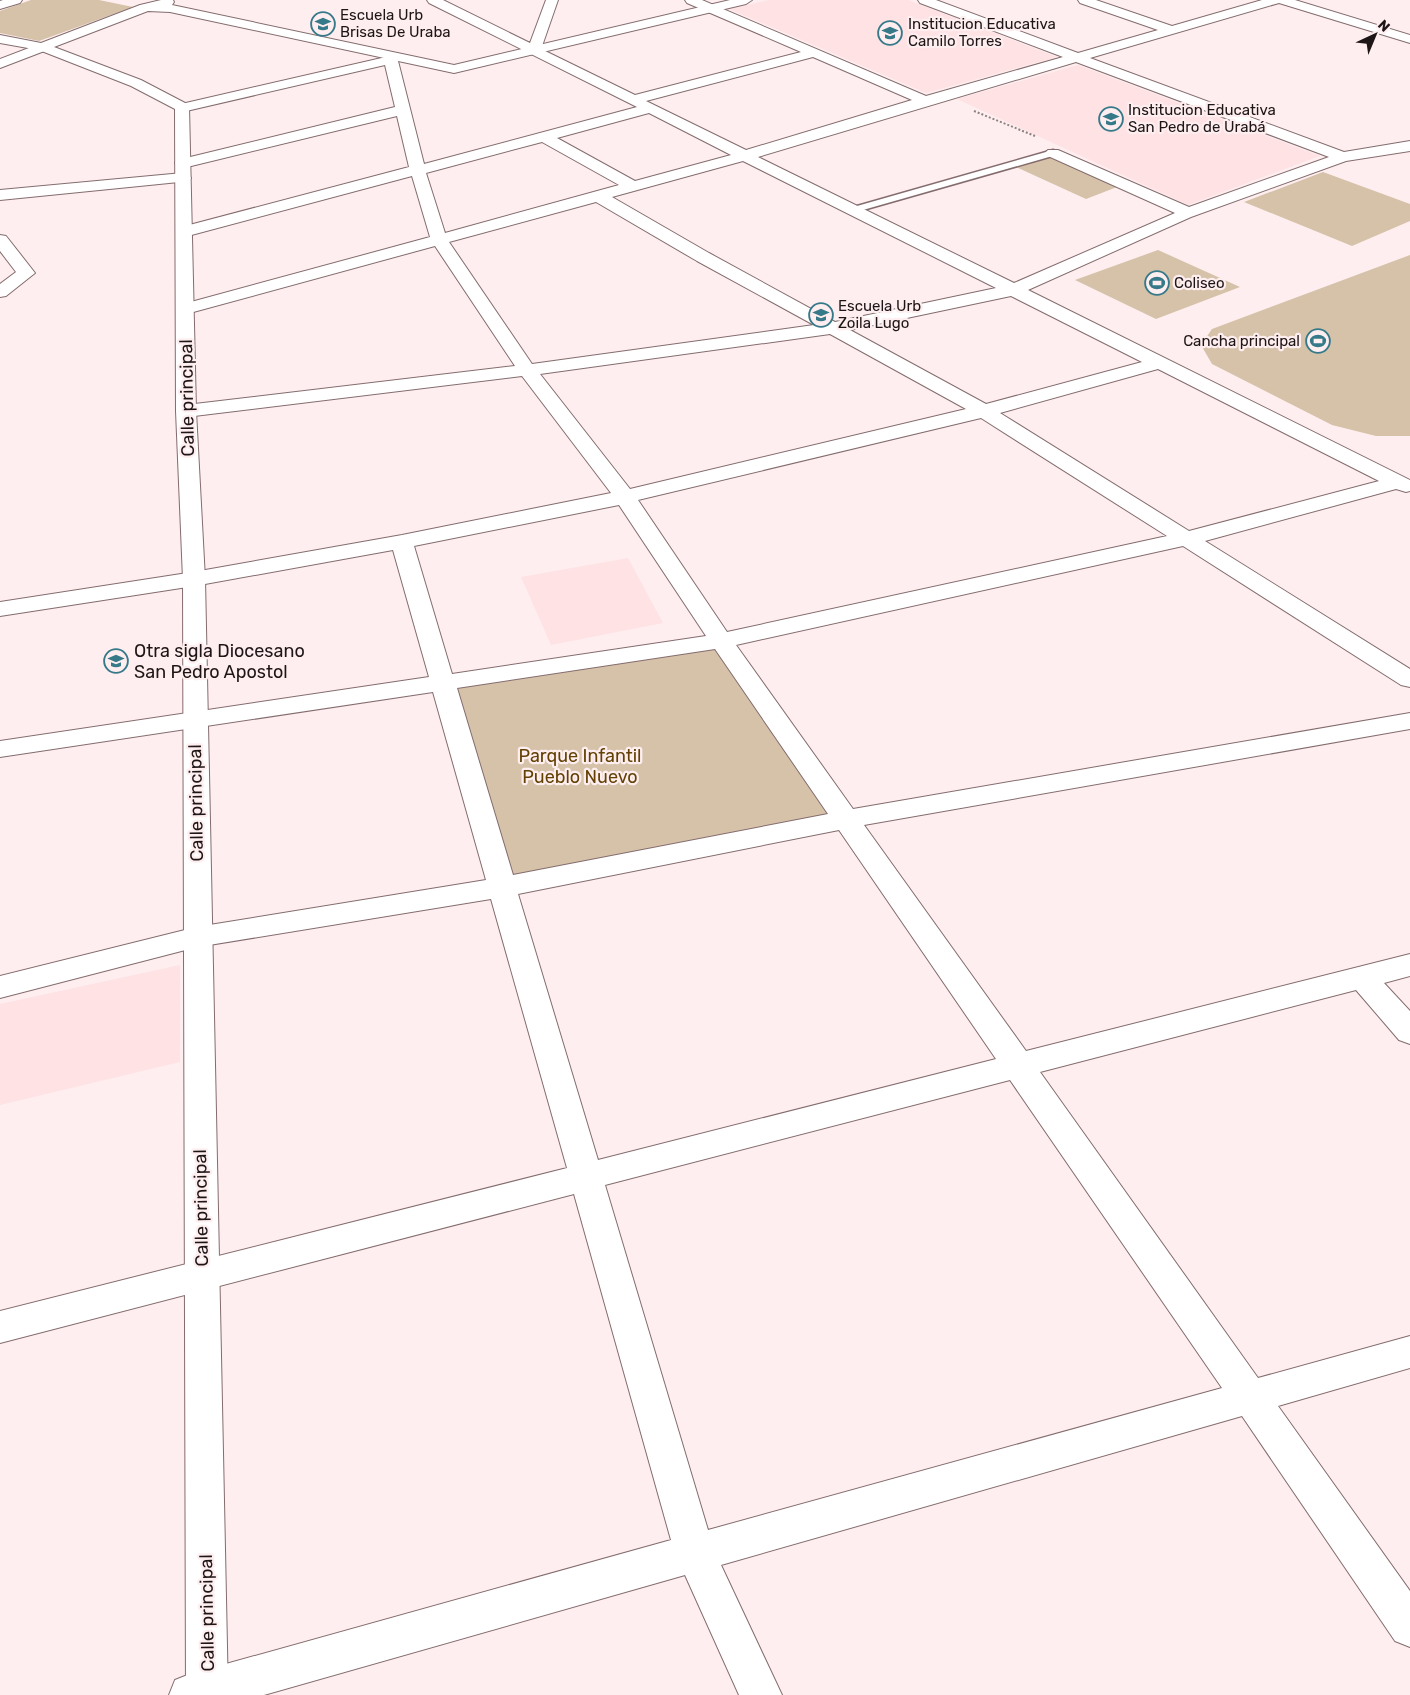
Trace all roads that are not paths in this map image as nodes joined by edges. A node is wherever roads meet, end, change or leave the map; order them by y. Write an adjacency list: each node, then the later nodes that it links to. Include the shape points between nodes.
1 (16, 0): 12 (street)
2 (174, 0): 14 (street)
3 (433, 0): 20 (street)
4 (552, 0): 20 (street)
5 (691, 0): 15 (street)
6 (746, 0): 15 (street)
7 (924, 0): 23 (street)
8 (1084, 0): 13 (street)
9 (1113, 0): 13 (street)
10 (1276, 0): 16 (street)
11 (1282, 0): 18 (street)
12 (0, 5)
13 (1098, 5): 16 (street)
14 (150, 7): 19 (street); 22 (street, via 170,8)
15 (710, 8): 20 (street); 21 (street)
16 (1172, 30): 23 (street)
17 (0, 39): 19 (street)
18 (1410, 39)
19 (42, 47): 24 (street); 27 (street, via 136,83)
20 (534, 50): 22 (street, via 454,69); 26 (street)
21 (814, 53): 25 (street); 26 (street)
22 (393, 58): 27 (street); 28 (street)
23 (1078, 58): 25 (street); 33 (street)
24 (0, 64)
25 (925, 101): 32 (street)
26 (640, 104): 29 (street); 32 (street)
27 (182, 108): 34 (street, Calle principal)
28 (403, 110): 34 (street); 35 (street)
29 (544, 137): 35 (street); 36 (street)
30 (1410, 146): 33 (street)
31 (1053, 152): 39 (lane); 40 (street)
32 (744, 156): 36 (street); 39 (street)
33 (1343, 157): 40 (street)
34 (183, 171): 37 (street); 41 (street, Calle principal)
35 (418, 171): 41 (street); 43 (street)
36 (634, 187): 38 (street)
37 (0, 195)
38 (598, 196): 43 (street); 47 (street)
39 (853, 210): 44 (street)
40 (1189, 212): 44 (street)
41 (184, 232): 46 (street, Calle principal)
42 (0, 240): 45 (street, via 26,273)
43 (439, 240): 46 (street); 49 (street)
44 (1013, 290): 47 (street); 48 (street)
45 (0, 292)
46 (186, 309): 50 (street, Calle principal)
47 (833, 328): 49 (street); 51 (street)
48 (1159, 362): 51 (street); 52 (street)
49 (527, 370): 50 (street); 53 (street)
50 (186, 411): 56 (street, Calle principal)
51 (984, 411): 53 (street); 54 (street)
52 (1404, 485): 54 (street)
53 (625, 497): 55 (street); 58 (street)
54 (1186, 538): 58 (street); 59 (street)
55 (402, 542): 56 (street); 60 (street)
56 (194, 579): 57 (street); 61 (street, Calle principal)
57 (0, 609)
58 (721, 641): 60 (street); 64 (street)
59 (1410, 680)
60 (442, 682): 61 (street); 65 (street)
61 (195, 720): 63 (street); 66 (street, Calle principal)
62 (1410, 721): 64 (street)
63 (0, 749)
64 (846, 819): 65 (street); 71 (street)
65 (502, 887): 66 (street); 72 (street)
66 (197, 937): 69 (street); 73 (street, Calle principal)
67 (1410, 965): 68 (street)
68 (1362, 977): 70 (street); 71 (street)
69 (0, 987)
70 (1410, 1032)
71 (1019, 1066): 72 (street); 76 (street)
72 (586, 1177): 73 (street); 77 (street)
73 (202, 1276): 74 (street); 79 (street, Calle principal)
74 (0, 1327)
75 (1410, 1352): 76 (street)
76 (1250, 1397): 77 (street); 78 (street)
77 (695, 1552): 79 (street); 80 (street)
78 (1410, 1626)
79 (202, 1693)
80 (761, 1695)

